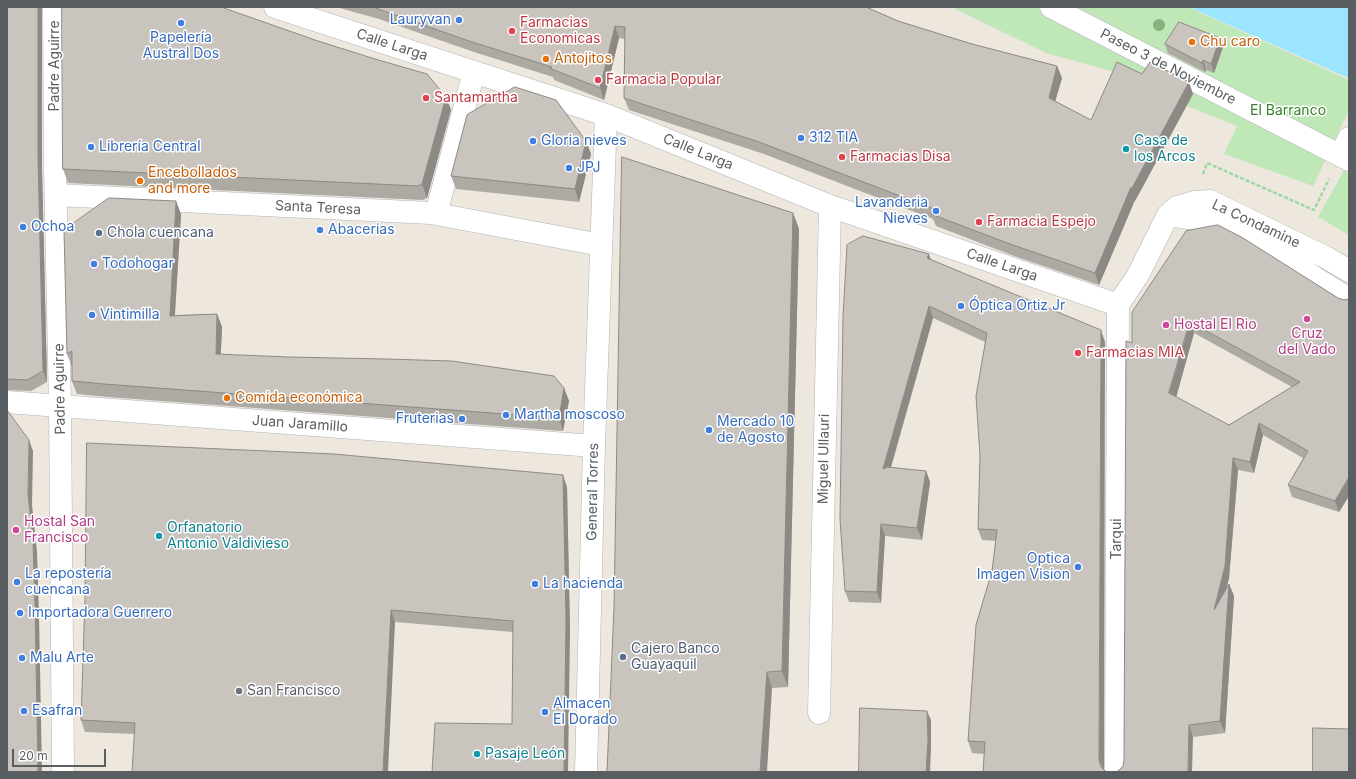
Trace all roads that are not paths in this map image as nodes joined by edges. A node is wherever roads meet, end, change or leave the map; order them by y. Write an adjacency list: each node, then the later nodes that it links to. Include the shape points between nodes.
1 (54, 7): 7 (street, Padre Aguirre)
2 (275, 7): 4 (street, Calle Larga)
3 (1051, 7): 6 (street, Paseo 3 de Noviembre)
4 (474, 72): 5 (street, Calle Larga); 9 (street, via 437,210)
5 (606, 116): 8 (street, Calle Larga); 11 (street, General Torres)
6 (1346, 151)
7 (56, 195): 9 (street, Santa Teresa); 16 (street, Padre Aguirre)
8 (830, 206): 14 (street, Calle Larga); 18 (street, Miguel Ullauri)
9 (431, 213): 11 (street, Santa Teresa)
10 (1168, 215): 12 (street, La Condamine, via 1177,207 1210,201); 13 (street, via 1222,223 1254,239); 14 (street, via 1138,275)
11 (601, 245): 17 (street, General Torres)
12 (1349, 271)
13 (1349, 299)
14 (1118, 305): 21 (street, Tarqui)
15 (7, 402): 16 (street, Juan Jaramillo)
16 (60, 406): 17 (street, Juan Jaramillo); 19 (street, Padre Aguirre)
17 (594, 446): 20 (street, General Torres)
18 (819, 713)
19 (62, 772)
20 (586, 772)
21 (1116, 772)

